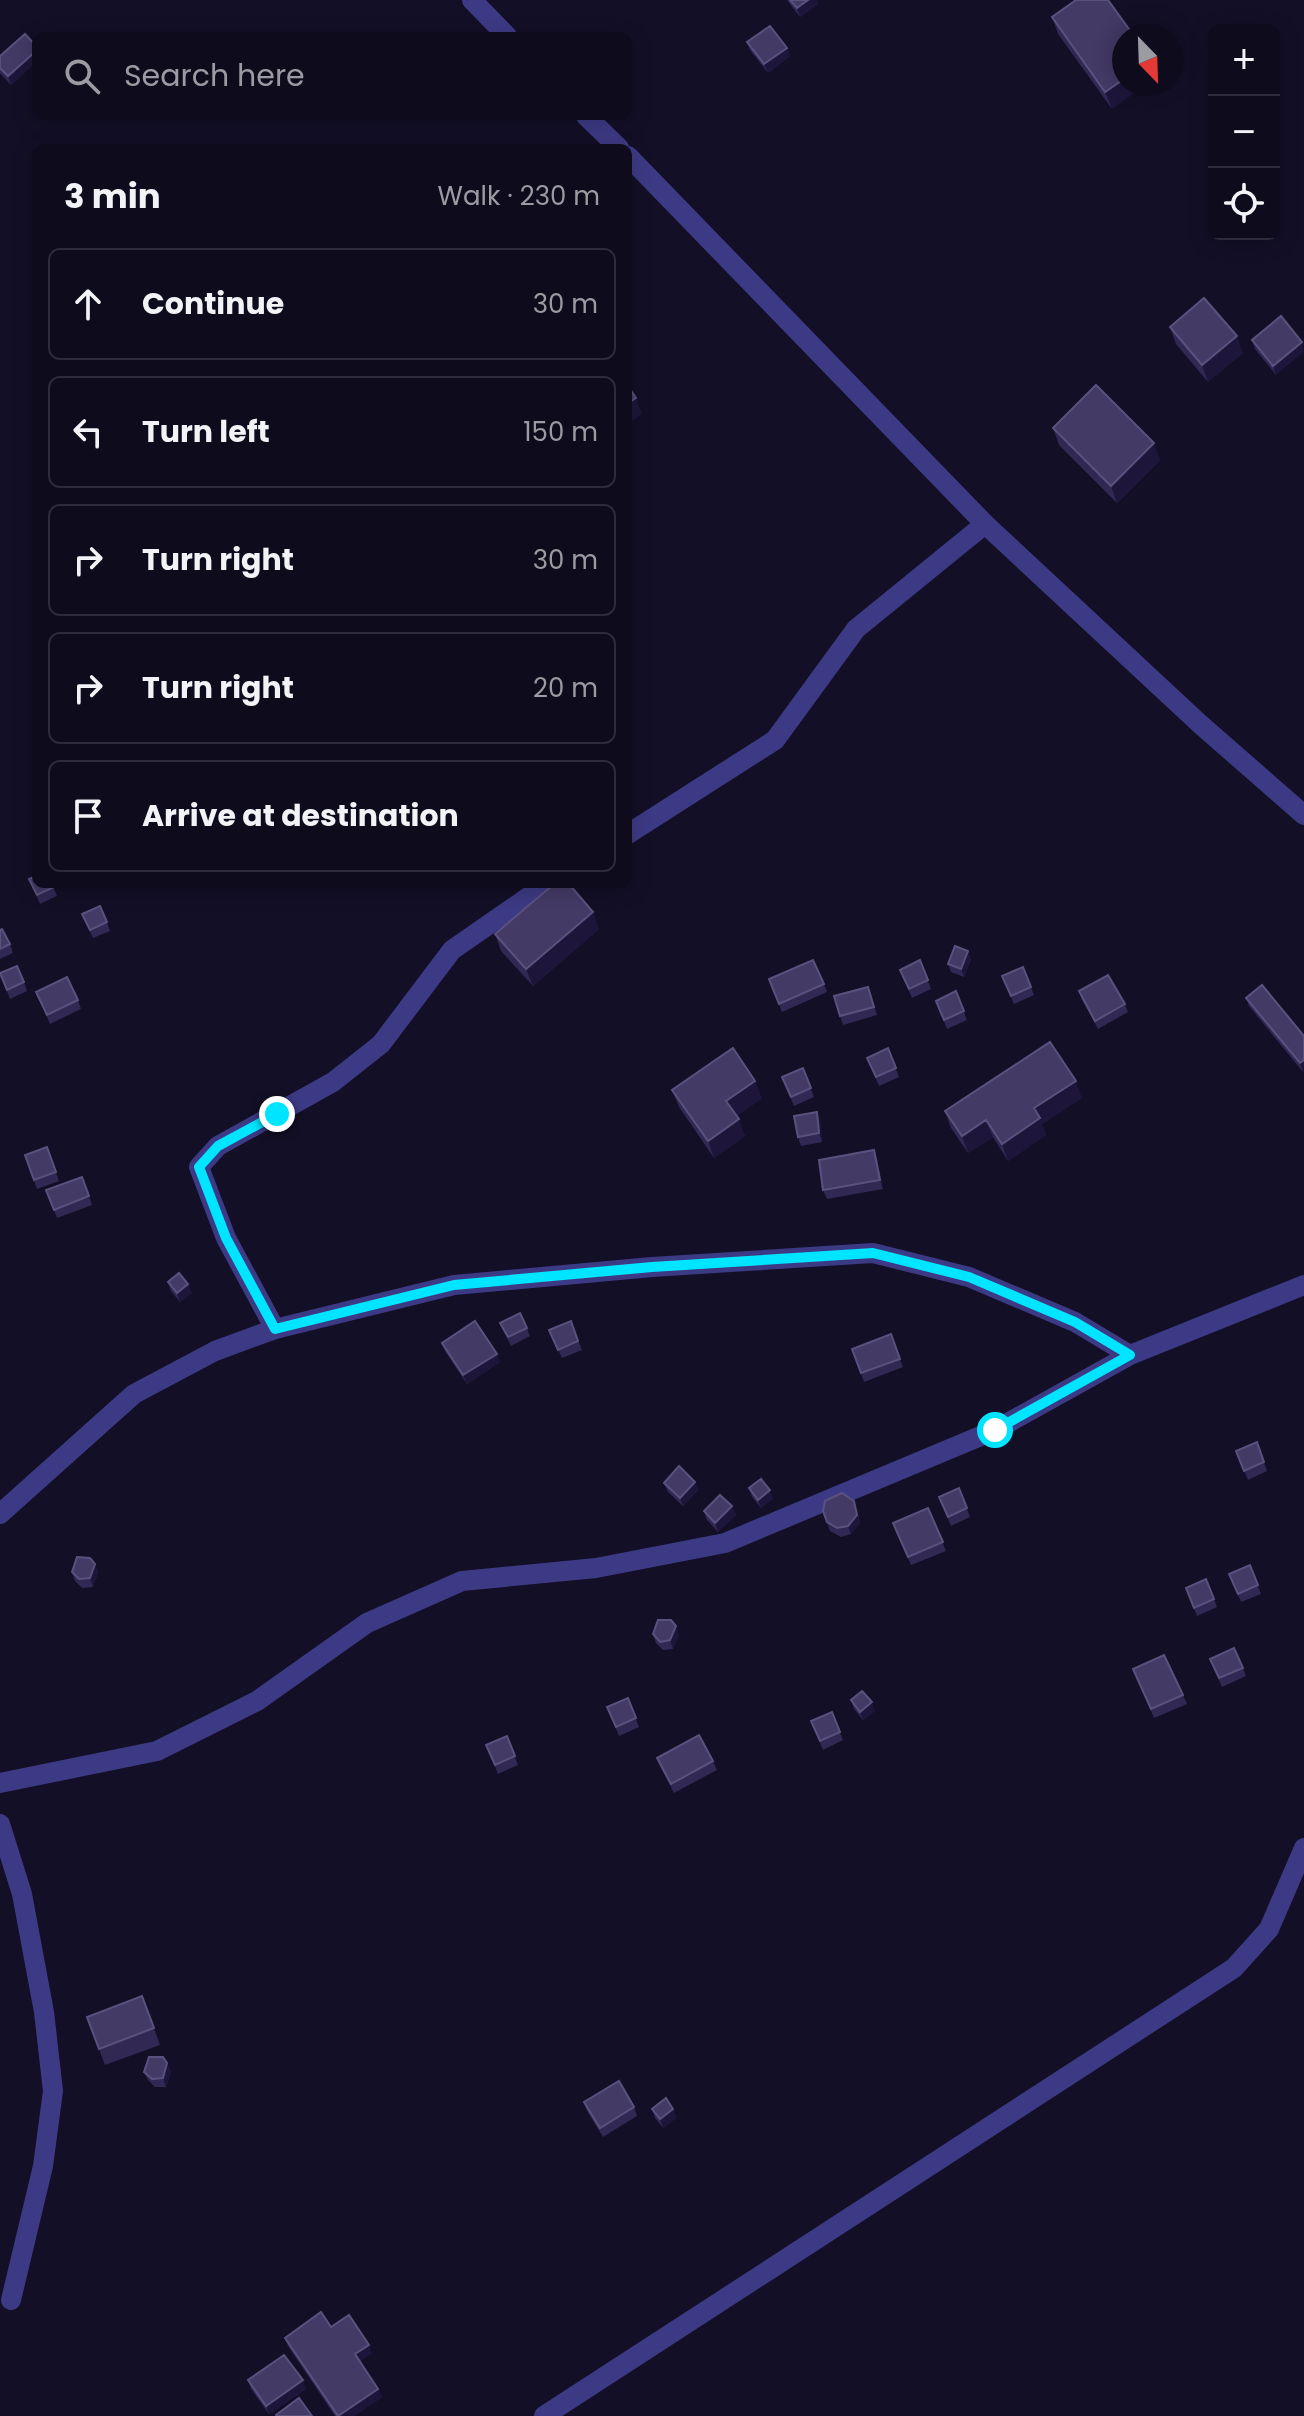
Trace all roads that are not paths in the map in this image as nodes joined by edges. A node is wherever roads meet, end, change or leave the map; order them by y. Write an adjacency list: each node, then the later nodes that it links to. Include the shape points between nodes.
1 (472, 0): 2 (street)
2 (503, 32)
3 (590, 120): 4 (street)
4 (615, 144)
5 (632, 160): 6 (street)
6 (985, 524): 7 (street); 8 (street, via 856,629 775,740)
7 (1304, 815)
8 (632, 831)
9 (541, 888): 11 (street, via 452,950 381,1044 333,1082 218,1146 199,1167 226,1238)
10 (1304, 1285): 12 (street)
11 (275, 1329): 12 (street, via 454,1285 873,1253 969,1277 1075,1322); 13 (street, via 215,1351 134,1394)
12 (1130, 1355): 14 (street, via 995,1430 725,1543 596,1568 462,1581 367,1623 257,1701 157,1751)
13 (0, 1514)
14 (0, 1783)
15 (0, 1824): 17 (street, via 22,1894 53,2091 43,2166)
16 (1304, 1848): 18 (street, via 1269,1929 1234,1968)
17 (11, 2300)
18 (544, 2416)

